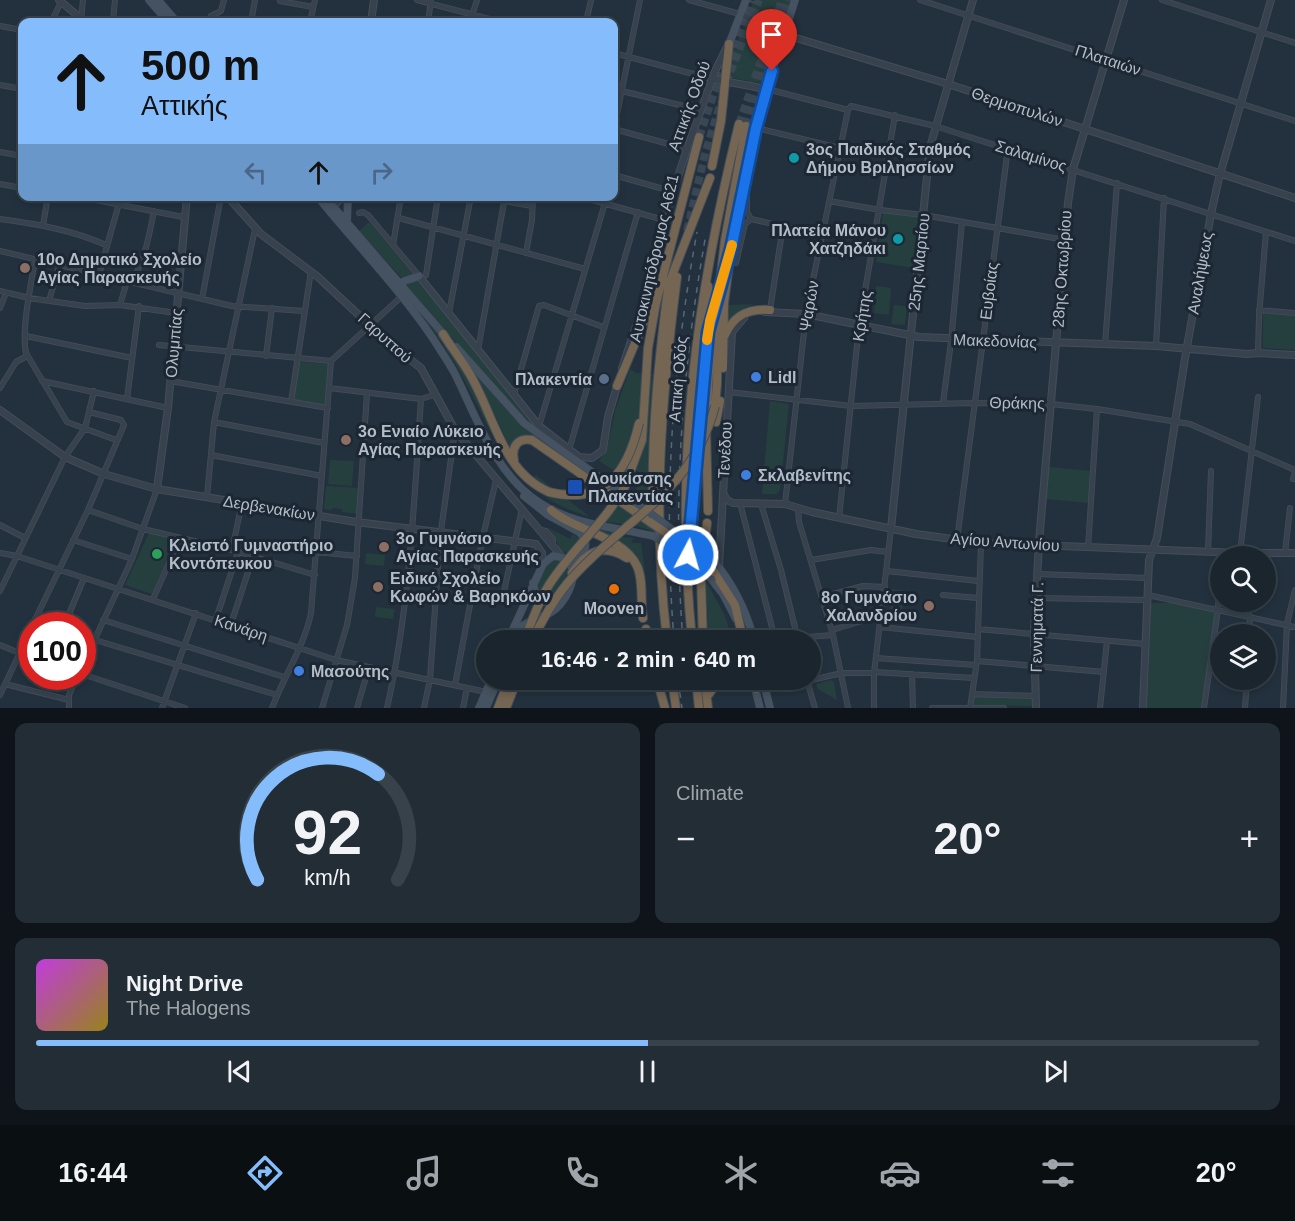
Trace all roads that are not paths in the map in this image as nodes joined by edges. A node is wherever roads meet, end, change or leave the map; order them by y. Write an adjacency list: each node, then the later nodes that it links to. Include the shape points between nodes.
1 (83, 0): 31 (street)
2 (115, 0): 32 (street)
3 (149, 0): 33 (main road)
4 (158, 0): 34 (main road)
5 (224, 0): 28 (street, via 222,9)
6 (255, 0): 35 (street)
7 (315, 0): 24 (street)
8 (374, 0): 37 (street)
9 (417, 0): 23 (street)
10 (477, 0): 25 (street)
11 (591, 0): 41 (street)
12 (640, 0): 49 (street)
13 (689, 0): 26 (street)
14 (746, 0): 26 (main road, Αττικής Οδού)
15 (795, 0): 45 (main road)
16 (920, 0): 27 (street, Πλαταιών)
17 (973, 0): 27 (street, 25ης Μαρτίου)
18 (1124, 0): 50 (street, 28ης Οκτωβρίου)
19 (1162, 0): 44 (street)
20 (1271, 0): 44 (street, Αναλήψεως)
21 (60, 1): 29 (street); 30 (street)
22 (280, 1): 24 (street)
23 (431, 2): 25 (street); 38 (street)
24 (313, 7): 36 (street)
25 (472, 14): 39 (street); 40 (street)
26 (740, 14): 45 (street, Θερμοπυλών); 47 (main road, Αττικής Οδού)
27 (968, 15): 50 (street, Πλαταιών); 53 (street, 25ης Μαρτίου)
28 (212, 16)
29 (53, 18)
30 (79, 18)
31 (82, 18)
32 (113, 18)
33 (163, 18)
34 (174, 18)
35 (252, 18)
36 (311, 18)
37 (372, 18)
38 (429, 18)
39 (471, 18)
40 (486, 18)
41 (587, 18)
42 (0, 26): 43 (street)
43 (18, 29)
44 (1262, 32): 46 (street); 58 (street, Αναλήψεως)
45 (783, 34): 53 (street, Θερμοπυλών); 56 (main road)
46 (1295, 43)
47 (729, 44): 51 (street, Αττικής Οδού); 52 (highway)
48 (618, 54): 49 (street)
49 (629, 57): 51 (street); 57 (street)
50 (1106, 60): 58 (street, Πλαταιών); 66 (street, 28ης Οκτωβρίου)
51 (712, 79): 52 (street); 60 (street, Αττικής Οδού)
52 (724, 81): 56 (street); 74 (highway)
53 (948, 84): 64 (street, 25ης Μαρτίου); 66 (street, Θερμοπυλών)
54 (0, 85): 55 (street)
55 (18, 88)
56 (767, 89): 61 (street); 65 (main road)
57 (622, 91): 59 (street); 60 (street)
58 (1241, 103): 63 (street, Πλαταιών); 76 (street, Αναλήψεως)
59 (618, 110)
60 (700, 110): 71 (street, Αττικής Οδού)
61 (848, 110): 62 (street, Σαλαμίνος, via 852,105); 69 (street, Ψαρών)
62 (896, 116): 64 (street, Σαλαμίνος); 109 (street, Κρήτης)
63 (1295, 121)
64 (935, 126): 70 (street, Σαλαμίνος); 114 (street, 25ης Μαρτίου)
65 (756, 128): 69 (street); 78 (main road)
66 (1086, 129): 75 (street, 28ης Οκτωβρίου); 76 (street, Θερμοπυλών)
67 (618, 130): 71 (street)
68 (699, 137): 146 (highway, Αυτοκινητόδρομος Α621)
69 (840, 148): 104 (street, Ψαρών)
70 (1008, 148): 75 (street, Σαλαμίνος); 125 (street, Ευβοίας)
71 (687, 149): 83 (street, Αττικής Οδού)
72 (0, 152): 73 (street)
73 (18, 155)
74 (712, 166)
75 (1073, 169): 80 (street, Σαλαμίνος); 130 (street, 28ης Οκτωβρίου)
76 (1220, 174): 85 (street, Θερμοπυλών); 113 (street, Αναλήψεως)
77 (618, 176): 83 (street)
78 (746, 176): 117 (street, via 747,212); 135 (highway)
79 (710, 178): 146 (highway)
80 (1117, 183): 84 (street, Σαλαμίνος); 181 (street)
81 (0, 184): 82 (street)
82 (18, 187)
83 (674, 192): 119 (street, Αττικής Οδού)
84 (1164, 198): 113 (street, Σαλαμίνος); 182 (street)
85 (1295, 198)
86 (47, 201): 122 (street)
87 (100, 201): 105 (street)
88 (120, 201): 105 (street)
89 (187, 201): 118 (street, Ολυμπίας)
90 (220, 201): 154 (street)
91 (231, 201): 106 (street, Γαρυττού)
92 (235, 201): 106 (street)
93 (322, 201): 108 (main road)
94 (328, 201): 108 (main road)
95 (345, 201): 121 (main road)
96 (346, 201): 108 (street)
97 (401, 201): 115 (street)
98 (437, 201): 124 (street)
99 (470, 201): 129 (street)
100 (505, 201): 134 (street)
101 (513, 201): 107 (street)
102 (532, 201): 107 (street)
103 (602, 201): 111 (street); 142 (street)
104 (829, 201): 109 (street); 128 (street, Ψαρών)
105 (120, 205): 110 (street); 132 (street)
106 (234, 205): 126 (street, Γαρυττού)
107 (532, 206): 137 (street)
108 (332, 210): 121 (main road); 152 (main road)
109 (880, 210): 114 (street); 170 (street, Κρήτης)
110 (154, 211): 118 (street); 147 (street, via 146,249 136,276)
111 (638, 212): 119 (street); 171 (street)
112 (359, 213): 133 (street, via 368,215)
113 (1211, 214): 127 (street, Σαλαμίνος); 184 (street, Αναλήψεως)
114 (924, 215): 120 (street); 175 (street, 25ης Μαρτίου)
115 (399, 218): 124 (street); 133 (street)
116 (0, 219): 122 (street)
117 (751, 219): 123 (street); 139 (street, via 745,224)
118 (186, 220): 151 (street, Ολυμπίας)
119 (664, 220): 196 (street, Αττικής Οδού, via 648,290)
120 (962, 222): 125 (street); 177 (street)
121 (347, 223): 148 (main road)
122 (43, 225): 132 (street, via 85,235)
123 (783, 226): 128 (street); 162 (street)
124 (433, 227): 129 (street); 145 (street)
125 (997, 228): 130 (street); 178 (street, Ευβοίας)
126 (255, 229): 143 (street, Γαρυττού); 157 (street)
127 (1266, 232): 131 (street, Σαλαμίνος); 163 (street)
128 (822, 235): 167 (street, Ψαρών)
129 (464, 236): 134 (street); 165 (street)
130 (1065, 240): 179 (street, 28ης Οκτωβρίου)
131 (1295, 241)
132 (106, 245): 144 (street)
133 (393, 245): 145 (street)
134 (496, 245): 137 (street); 185 (street)
135 (731, 249): 139 (highway); 176 (highway)
136 (0, 251): 138 (street)
137 (525, 253): 142 (street)
138 (35, 260): 141 (street); 153 (street)
139 (732, 264): 295 (highway, bridge, via 710,321)
140 (708, 265): 215 (highway, Αττική Οδός, via 742,125 721,270); 253 (highway); 295 (highway, Αττική Οδός, via 686,463)
141 (58, 266): 144 (street); 155 (street)
142 (585, 269): 168 (street)
143 (311, 271): 161 (street); 169 (street, Γαρυττού)
144 (99, 275): 147 (street)
145 (423, 276): 148 (main road); 165 (street)
146 (669, 279): 196 (highway); 223 (highway); 223 (highway, Αυτοκινητόδρομος Α621, via 648,348); 339 (highway, Αττική Οδός, via 659,516)
147 (129, 282): 151 (street); 156 (street)
148 (399, 284): 173 (main road)
149 (0, 291): 150 (street)
150 (6, 293): 153 (street); 159 (street)
151 (178, 294): 154 (street); 164 (street, Ολυμπίας)
152 (401, 297): 169 (street); 240 (main road, via 445,357 497,459)
153 (29, 298): 155 (street); 174 (street)
154 (202, 299): 157 (street)
155 (49, 301): 156 (street, via 94,307)
156 (120, 305): 158 (street)
157 (239, 305): 160 (street); 186 (street)
158 (139, 306): 164 (street); 191 (street)
159 (0, 308)
160 (272, 308): 161 (street); 190 (street)
161 (304, 310): 192 (street)
162 (770, 310): 167 (street, Μακεδονίας); 176 (highway, via 755,309 739,316)
163 (1259, 310): 166 (street); 187 (street)
164 (176, 313): 183 (street, Ολυμπίας)
165 (449, 313): 185 (street)
166 (1295, 313)
167 (806, 314): 170 (street, Μακεδονίας); 172 (street, Μακεδονίας, via 757,312 739,322); 208 (street, Ψαρών)
168 (573, 316): 171 (street); 203 (street, via 537,307); 224 (street)
169 (371, 326): 193 (street); 204 (street, Γαρυττού, via 421,368)
170 (859, 326): 175 (street, Μακεδονίας); 214 (street, Κρήτης)
171 (603, 327): 229 (street)
172 (732, 332): 201 (street, Τενέδου)
173 (443, 334): 233 (highway, via 473,380); 255 (main road, via 524,423)
174 (26, 336): 189 (street); 191 (street)
175 (912, 336): 177 (street, Μακεδονίας); 212 (street, 25ης Μαρτίου)
176 (724, 338): 215 (highway)
177 (951, 339): 178 (street, Μακεδονίας); 210 (street)
178 (983, 340): 179 (street, Μακεδονίας); 211 (street, Ευβοίας)
179 (1057, 344): 181 (street, Μακεδονίας); 213 (street, 28ης Οκτωβρίου)
180 (159, 345): 183 (street)
181 (1106, 345): 182 (street, Μακεδονίας)
182 (1156, 346): 184 (street, Μακεδονίας)
183 (174, 347): 186 (street); 195 (street, Ολυμπίας)
184 (1187, 349): 187 (street, Μακεδονίας); 221 (street, Αναλήψεως)
185 (478, 350): 203 (street)
186 (228, 353): 190 (street); 199 (street)
187 (1258, 353): 188 (street, Μακεδονίας)
188 (1295, 355)
189 (27, 356): 194 (street); 197 (street, via 16,362)
190 (266, 356): 192 (street)
191 (132, 358): 206 (street)
192 (298, 359): 193 (street); 209 (street)
193 (331, 361): 198 (street)
194 (42, 381): 200 (street); 225 (street, via 65,420)
195 (170, 381): 199 (street); 216 (street, Ολυμπίας)
196 (617, 386): 229 (street, Αττικής Οδού, via 603,450 589,459)
197 (0, 388)
198 (329, 388): 202 (street); 217 (street)
199 (220, 389): 209 (street); 222 (street)
200 (94, 391): 206 (street); 220 (street)
201 (729, 392): 208 (street, Θράκης); 242 (street, Τενέδου)
202 (367, 393): 207 (street); 257 (street)
203 (514, 394): 224 (street)
204 (435, 395): 207 (street); 226 (street, Γαρυττού)
205 (1258, 397): 230 (street)
206 (128, 399): 216 (street)
207 (421, 399): 262 (street)
208 (797, 400): 214 (street, Θράκης); 247 (street, Ψαρών)
209 (291, 402): 217 (street)
210 (943, 403): 211 (street, Θράκης); 212 (street, Θράκης)
211 (975, 403): 213 (street, Θράκης); 269 (street, Ευβοίας)
212 (905, 404): 214 (street, Θράκης); 261 (street, 25ης Μαρτίου)
213 (1051, 404): 218 (street, Θράκης); 273 (street, 28ης Οκτωβρίου)
214 (851, 406): 256 (street, Κρήτης)
215 (717, 407): 338 (highway, bridge, via 692,461 656,502 570,580)
216 (168, 408): 241 (street, Ολυμπίας)
217 (328, 408): 228 (street)
218 (1097, 409): 221 (street, Θράκης); 275 (street)
219 (0, 410): 232 (street, Δερβενακίων)
220 (89, 412): 225 (street); 227 (street, via 124,422)
221 (1175, 421): 230 (street, Θράκης, via 1191,424); 277 (street, Αναλήψεως)
222 (214, 422): 228 (street); 231 (street)
223 (642, 423): 233 (highway, bridge, via 626,463 613,480 598,489 580,494 549,492); 337 (highway, bridge, via 637,457 620,496 548,586)
224 (539, 426): 229 (street)
225 (84, 429): 227 (street); 232 (street)
226 (455, 430): 238 (street, Γαρυττού); 264 (street)
227 (116, 440): 236 (street)
228 (324, 443): 237 (street)
229 (569, 450)
230 (1252, 451): 235 (street, Θράκης); 274 (street)
231 (211, 456): 237 (street); 243 (street)
232 (65, 457): 236 (street, Δερβενακίων); 265 (street)
233 (517, 469): 255 (highway, via 514,447 522,439 532,440)
234 (1211, 471): 281 (street)
235 (1295, 471): 239 (street)
236 (104, 474): 241 (street, Δερβενακίων); 251 (street)
237 (322, 476): 254 (street)
238 (496, 480): 250 (street, Γαρυττού); 267 (street)
239 (1293, 480)
240 (514, 482): 252 (main road); 290 (main road, via 536,507 584,537 584,552 578,558)
241 (157, 489): 243 (street, Δερβενακίων); 260 (street)
242 (723, 493): 245 (street, Αγίου Αντωνίου, via 731,502); 298 (street, Τενέδου)
243 (207, 497): 244 (street, Δερβενακίων)
244 (242, 503): 254 (street, Δερβενακίων); 276 (street)
245 (740, 503): 246 (street, Αγίου Αντωνίου); 345 (street)
246 (761, 504): 247 (street, Αγίου Αντωνίου); 346 (street)
247 (785, 504): 248 (street, Αγίου Αντωνίου)
248 (798, 508): 256 (street, Αγίου Αντωνίου); 291 (street)
249 (1290, 508): 284 (street)
250 (522, 509): 263 (street, Γαρυττού); 270 (street)
251 (88, 510): 260 (street); 268 (street)
252 (551, 510): 292 (highway, via 620,548); 298 (main road, bridge, via 592,524 653,536)
253 (708, 511)
254 (318, 515): 257 (street, Δερβενακίων); 279 (street)
255 (650, 518): 298 (highway, bridge); 298 (main road, bridge, via 711,559)
256 (838, 518): 261 (street, Αγίου Αντωνίου)
257 (359, 522): 262 (street, Δερβενακίων); 287 (street)
258 (707, 523): 341 (highway, via 701,578)
259 (0, 525): 265 (street)
260 (143, 529): 266 (street); 289 (street)
261 (891, 529): 269 (street, Αγίου Αντωνίου); 280 (street)
262 (413, 530): 264 (street, Δερβενακίων); 366 (street)
263 (542, 532): 272 (street); 290 (street, Γαρυττού)
264 (442, 533): 267 (street, Δερβενακίων); 375 (street)
265 (25, 538): 286 (street)
266 (180, 538): 276 (street); 316 (street)
267 (483, 538): 270 (street, Δερβενακίων); 377 (street)
268 (73, 540): 289 (street); 294 (street)
269 (957, 540): 271 (street, Αγίου Αντωνίου)
270 (516, 541): 272 (street, Δερβενακίων); 310 (street)
271 (981, 543): 273 (street, Αγίου Αντωνίου); 303 (street)
272 (536, 544): 293 (street)
273 (1039, 546): 275 (street, Αγίου Αντωνίου); 299 (street, Γεννηματά Γ.)
274 (1241, 546)
275 (1088, 548): 277 (street, Αγίου Αντωνίου)
276 (232, 550): 278 (street)
277 (1152, 550): 281 (street, Αγίου Αντωνίου); 302 (street, Αναλήψεως)
278 (238, 552): 288 (street); 327 (street)
279 (316, 552): 287 (street); 300 (street)
280 (888, 552): 291 (street, via 871,550); 296 (street)
281 (1208, 552)
282 (0, 553): 286 (street, Κανάρη)
283 (1276, 553): 284 (street, Αγίου Αντωνίου)
284 (1285, 553): 285 (street, Αγίου Αντωνίου)
285 (1295, 553)
286 (17, 556): 294 (street, Κανάρη); 308 (street)
287 (357, 556): 361 (street, via 347,625)
288 (253, 557): 300 (street); 329 (street)
289 (132, 559): 306 (street)
290 (565, 559): 293 (main road, via 553,556); 297 (main road)
291 (811, 560): 311 (street)
292 (635, 563): 297 (highway, via 616,552 594,552); 325 (highway)
293 (543, 564): 304 (main road)
294 (59, 570): 301 (street, Κανάρη); 318 (street)
295 (687, 571): 340 (highway, Αττική Οδός)
296 (887, 571): 303 (street); 305 (street)
297 (572, 573): 313 (main road)
298 (715, 573): 326 (main road); 343 (highway, via 735,605); 344 (main road, via 740,600)
299 (1038, 574): 302 (street); 315 (street, Γεννηματά Γ.)
300 (315, 575): 357 (street, via 309,623)
301 (84, 578): 306 (street, Κανάρη); 319 (street)
302 (1148, 578): 312 (street, Αναλήψεως)
303 (978, 581): 314 (street)
304 (533, 584): 313 (main road, via 536,595 547,603); 335 (main road)
305 (885, 587): 311 (street, via 863,585); 323 (street)
306 (118, 588): 316 (street, Κανάρη); 328 (street)
307 (1295, 590): 331 (street)
308 (0, 591)
309 (943, 595): 314 (street)
310 (503, 596)
311 (822, 597): 347 (street)
312 (1148, 597): 315 (street); 317 (street); 354 (street, Αναλήψεως)
313 (564, 598): 336 (main road, via 554,610)
314 (978, 598): 334 (street)
315 (1036, 598): 348 (street, Γεννηματά Γ.)
316 (153, 599): 322 (street, Κανάρη)
317 (1210, 608)
318 (38, 612)
319 (70, 612)
320 (1218, 612): 426 (street)
321 (1232, 612): 324 (street)
322 (196, 613): 327 (street, Κανάρη); 356 (street)
323 (882, 615): 332 (street); 347 (street)
324 (1250, 616): 330 (street); 331 (street)
325 (643, 618)
326 (735, 618): 342 (highway)
327 (216, 619): 329 (street, Κανάρη)
328 (103, 620): 351 (street); 356 (street)
329 (231, 624): 357 (street, Κανάρη)
330 (1250, 624)
331 (1287, 624): 333 (street); 428 (street)
332 (880, 627): 350 (street); 360 (street)
333 (1295, 627)
334 (978, 629): 348 (street); 350 (street)
335 (512, 630)
336 (521, 630)
337 (528, 630)
338 (538, 630)
339 (666, 630)
340 (691, 630)
341 (703, 630)
342 (738, 630)
343 (739, 630)
344 (750, 630)
345 (770, 630)
346 (795, 630)
347 (833, 632): 349 (street); 368 (street)
348 (1034, 633): 353 (street); 364 (street, Γεννηματά Γ.)
349 (821, 634)
350 (978, 637): 362 (street)
351 (96, 638)
352 (96, 640): 363 (street)
353 (1107, 641): 354 (street); 367 (street)
354 (1145, 644): 425 (street, Αναλήψεως)
355 (0, 645): 358 (street)
356 (184, 647): 363 (street); 371 (street)
357 (300, 647): 361 (street, Κανάρη); 371 (street)
358 (18, 652)
359 (18, 657): 376 (street)
360 (876, 658): 362 (street); 369 (street)
361 (336, 660): 365 (street, Κανάρη); 401 (street)
362 (976, 663): 364 (street); 373 (street)
363 (178, 664): 393 (street); 396 (street)
364 (1035, 666): 367 (street); 394 (street, Γεννηματά Γ.)
365 (369, 667): 366 (street, Κανάρη); 402 (street)
366 (394, 672): 375 (street, Κανάρη); 403 (street)
367 (1104, 672): 424 (street)
368 (842, 673): 369 (street); 372 (street); 416 (street)
369 (874, 673): 370 (street); 417 (street)
370 (912, 674): 373 (street); 418 (street)
371 (284, 677): 393 (street)
372 (821, 677)
373 (974, 678): 392 (street)
374 (96, 679): 396 (street)
375 (430, 679): 377 (street, Κανάρη); 404 (street)
376 (5, 684): 391 (street); 395 (street)
377 (455, 685): 378 (street, Κανάρη)
378 (467, 688): 390 (street, Κανάρη); 405 (street)
379 (71, 690): 395 (street)
380 (494, 690): 407 (main road)
381 (505, 690): 408 (highway)
382 (513, 690): 409 (highway)
383 (660, 690): 410 (highway)
384 (673, 690): 411 (highway)
385 (697, 690): 412 (highway)
386 (756, 690): 413 (main road)
387 (766, 690): 414 (main road)
388 (810, 690): 415 (street)
389 (1246, 690): 427 (street)
390 (486, 692): 406 (main road)
391 (0, 694)
392 (972, 694): 394 (street); 421 (street)
393 (277, 695): 400 (street)
394 (1036, 696): 423 (street, Γεννηματά Γ.)
395 (69, 700): 397 (street)
396 (165, 701): 398 (street); 399 (street)
397 (69, 708)
398 (162, 708)
399 (185, 708)
400 (272, 708)
401 (322, 708)
402 (357, 708)
403 (387, 708)
404 (424, 708)
405 (463, 708)
406 (479, 708)
407 (486, 708)
408 (498, 708)
409 (506, 708)
410 (665, 708)
411 (676, 708)
412 (699, 708)
413 (760, 708)
414 (770, 708)
415 (815, 708)
416 (848, 708)
417 (874, 708)
418 (913, 708)
419 (932, 708): 420 (street)
420 (943, 708): 421 (street)
421 (970, 708): 422 (street)
422 (1004, 708)
423 (1036, 708)
424 (1100, 708)
425 (1143, 708)
426 (1204, 708)
427 (1245, 708)
428 (1282, 708)

